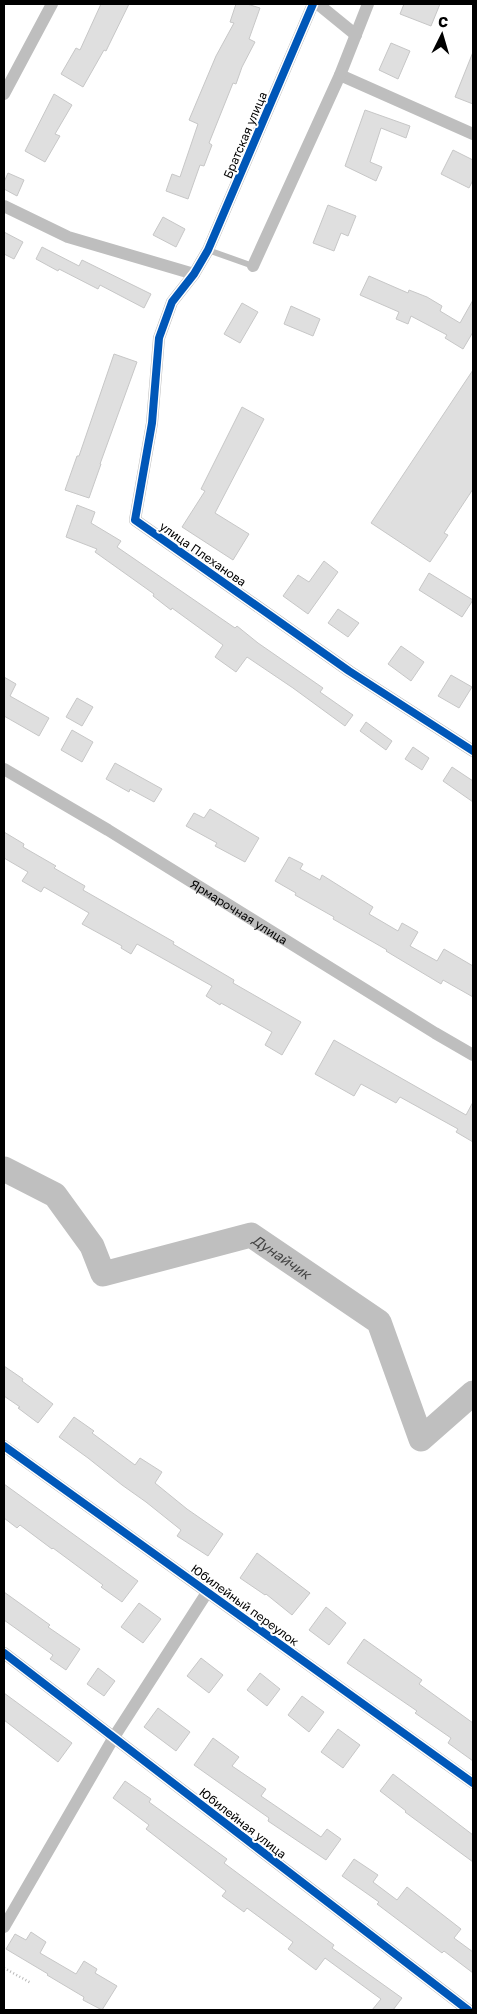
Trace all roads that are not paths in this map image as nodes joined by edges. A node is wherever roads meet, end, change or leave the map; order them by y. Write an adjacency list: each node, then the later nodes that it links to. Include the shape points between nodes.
1 (52, 4): 7 (street)
2 (313, 4): 10 (street, Братская улица)
3 (318, 4): 5 (street)
4 (368, 4): 5 (street)
5 (356, 36): 6 (street)
6 (340, 75): 8 (street); 11 (street)
7 (4, 94)
8 (473, 134)
9 (4, 206): 12 (street, via 68,237)
10 (208, 250): 11 (lane); 12 (street, Братская улица)
11 (253, 266)
12 (194, 274): 13 (street, улица Плеханова, via 172,302 159,338 152,424 135,520 349,671)
13 (473, 751)
14 (4, 768): 15 (street, Ярмарочная улица)
15 (473, 1055)
16 (4, 1446): 17 (street, Юбилейный переулок)
17 (208, 1591): 19 (street); 20 (street, Юбилейный переулок)
18 (4, 1653): 19 (street, Юбилейная улица)
19 (114, 1738): 21 (street); 22 (street, Юбилейная улица)
20 (473, 1783)
21 (4, 1927)
22 (468, 2010)

